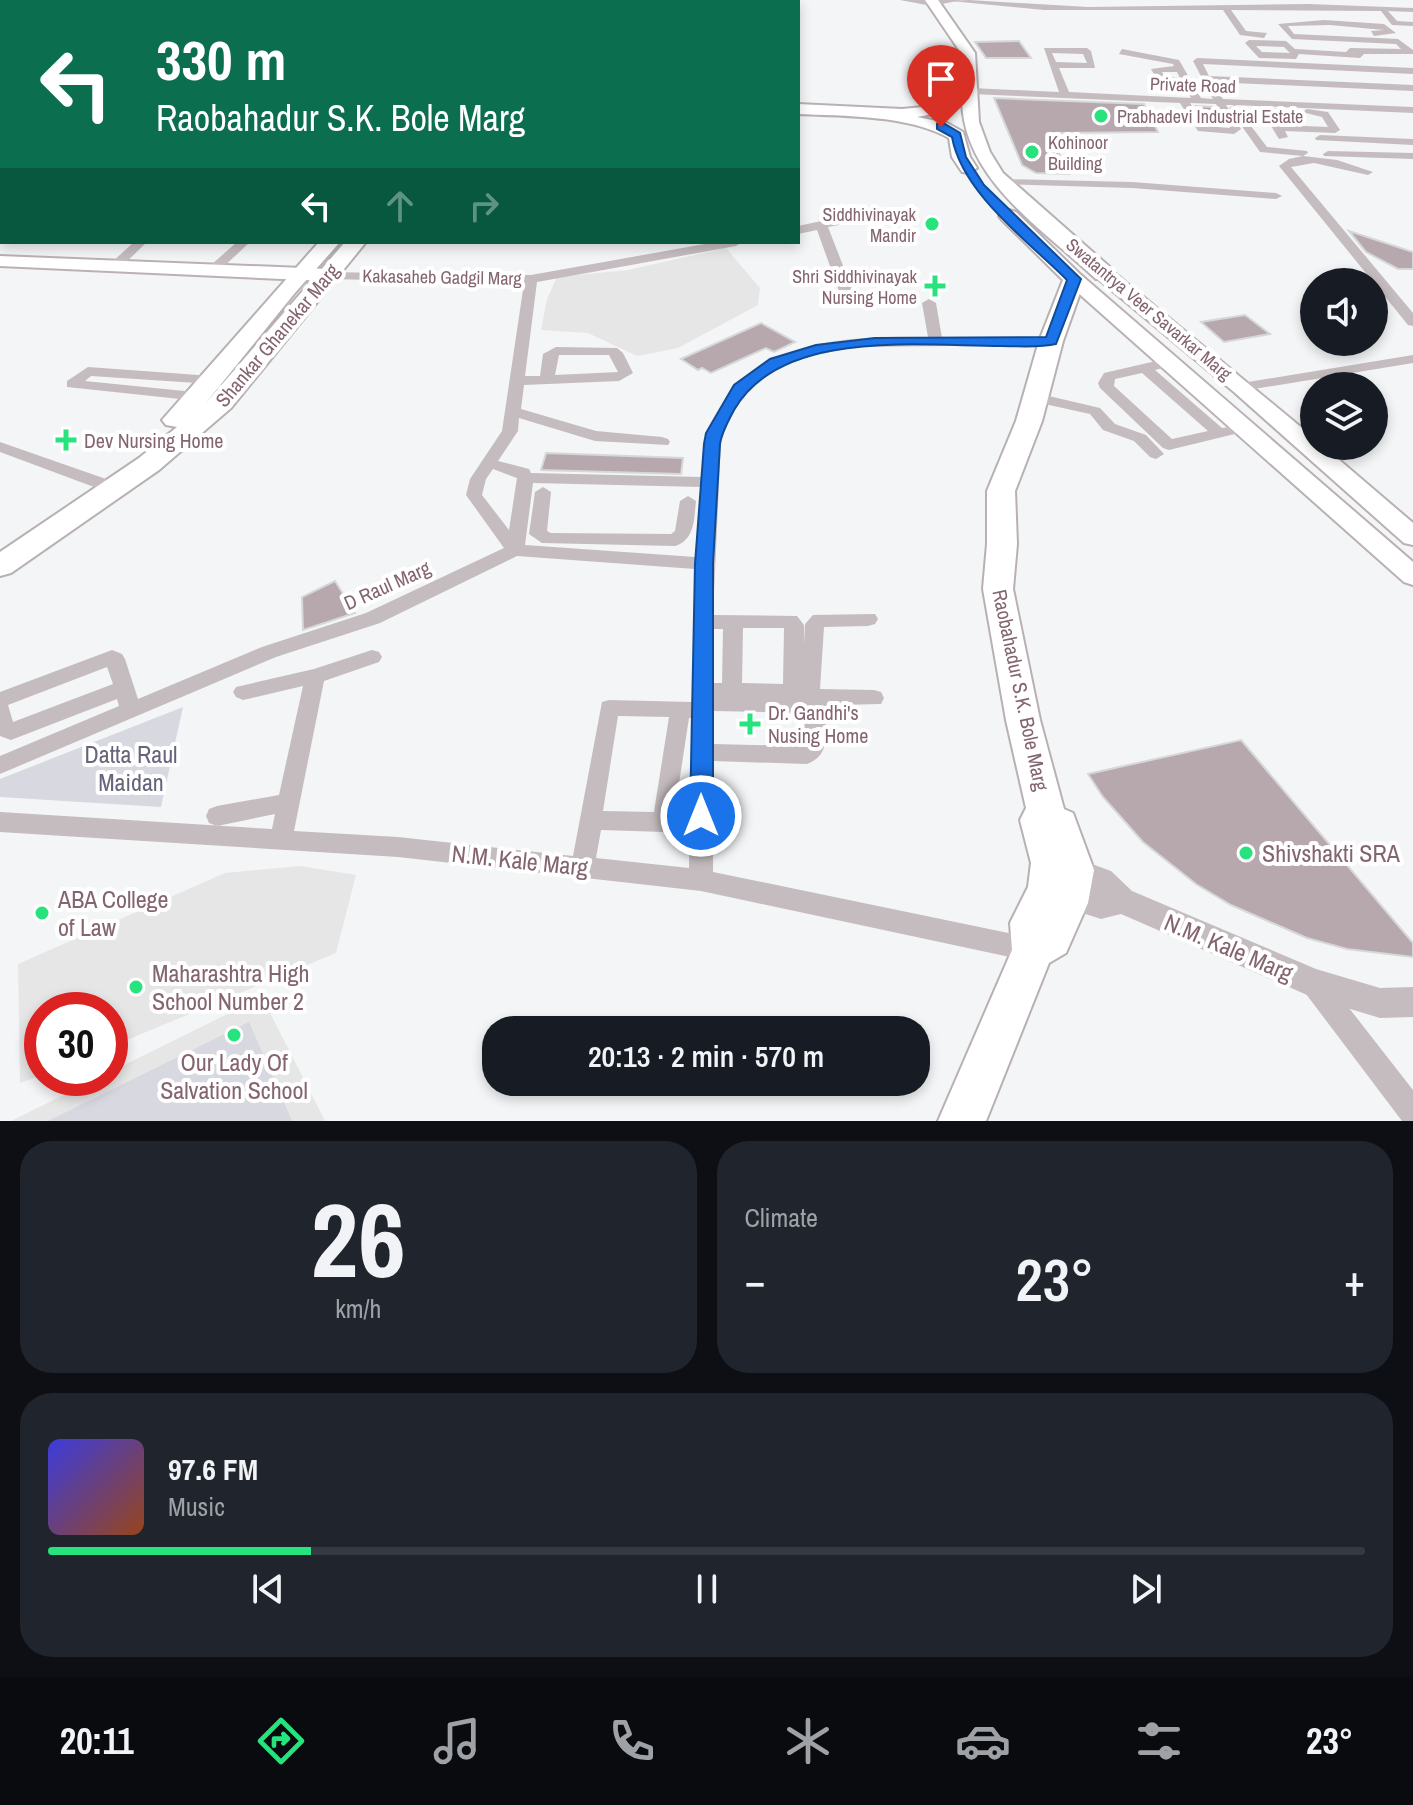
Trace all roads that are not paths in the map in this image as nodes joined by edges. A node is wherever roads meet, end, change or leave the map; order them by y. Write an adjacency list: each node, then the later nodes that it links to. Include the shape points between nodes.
1 (905, 0): 3 (street)
2 (956, 0): 3 (street); 5 (street)
3 (932, 2): 26 (main road, Swatantrya Veer Savarkar Marg, via 968,53)
4 (1307, 3): 6 (street); 7 (street); 8 (street)
5 (1114, 4): 7 (street)
6 (1409, 15)
7 (1232, 17): 7 (street, via 1244,34 1284,35 1266,15)
8 (1326, 22): 8 (street, via 1384,26 1392,34 1339,31); 8 (street, via 1381,22 1384,21 1373,12 1320,10); 9 (street); 9 (street, via 1282,24 1292,36)
9 (1343, 40): 11 (street); 11 (street, via 1399,42 1410,52); 11 (street, via 1289,40 1295,51)
10 (1122, 52): 16 (street, via 1172,60)
11 (1356, 53): 12 (street); 17 (street, via 1372,64)
12 (1413, 57)
13 (1256, 63): 14 (street); 19 (street, via 1197,61); 21 (street)
14 (1311, 66): 18 (street); 22 (street)
15 (1054, 68): 15 (street, via 1091,67 1093,65 1086,51 1048,49); 27 (street); 27 (street, via 1101,78 1105,91)
16 (1180, 69): 20 (street); 20 (street, via 1156,69 1161,79)
17 (1413, 69): 18 (street)
18 (1383, 70): 23 (street)
19 (1206, 79): 21 (street); 25 (street)
20 (1187, 81): 29 (street)
21 (1269, 82): 22 (street); 25 (street, via 1275,92)
22 (1327, 84): 23 (street)
23 (1397, 87): 24 (street); 31 (street)
24 (1413, 88)
25 (1213, 90): 30 (street)
26 (971, 91): 27 (street, Private Road); 33 (main road, via 927,111); 41 (main road, Swatantrya Veer Savarkar Marg, via 971,122 981,152)
27 (1064, 92): 28 (street, Private Road)
28 (1180, 96): 29 (street, Private Road); 30 (street, via 1202,129 1235,130)
29 (1195, 97): 30 (street, Private Road)
30 (1225, 102): 34 (street, Private Road); 37 (street)
31 (1413, 106): 34 (street, Private Road)
32 (800, 109): 33 (main road)
33 (865, 112): 58 (main road, Swatantrya Veer Savarkar Marg, via 941,127 957,136 961,157 980,187)
34 (1395, 113): 35 (street); 38 (street, via 1375,121 1386,134)
35 (1413, 117)
36 (1281, 132): 36 (street, via 1268,110 1323,113 1335,130); 37 (street); 38 (street)
37 (1253, 136): 39 (street, via 1270,152)
38 (1413, 139)
39 (1413, 156)
40 (1368, 172): 61 (street, via 1321,161 1284,166)
41 (1001, 182): 42 (street); 55 (main road, Swatantrya Veer Savarkar Marg)
42 (1276, 196)
43 (840, 221): 44 (street)
44 (821, 225): 45 (street); 59 (street)
45 (800, 230)
46 (139, 244): 52 (street)
47 (242, 244): 53 (street)
48 (328, 244): 54 (main road)
49 (354, 244): 56 (main road, Shankar Ghanekar Marg)
50 (725, 244): 57 (street, Kakasaheb Gadgil Marg)
51 (0, 261): 52 (main road, Kakasaheb Gadgil Marg)
52 (115, 266): 53 (main road, Kakasaheb Gadgil Marg)
53 (215, 268): 54 (main road, Kakasaheb Gadgil Marg)
54 (300, 274): 56 (main road, Kakasaheb Gadgil Marg); 71 (main road)
55 (1104, 274): 58 (main road); 70 (main road, Swatantrya Veer Savarkar Marg)
56 (327, 275): 57 (street, Kakasaheb Gadgil Marg); 93 (main road, Shankar Ghanekar Marg, via 222,403 149,464)
57 (531, 279): 69 (street)
58 (1074, 279): 64 (main road, Raobahadur S.K. Bole Marg); 66 (main road, Swatantrya Veer Savarkar Marg)
59 (847, 294)
60 (929, 303): 63 (street)
61 (1413, 322)
62 (984, 330): 63 (street)
63 (935, 336): 64 (street); 79 (street, via 816,349 775,362 746,382 728,405 714,433)
64 (1051, 341): 72 (main road, Raobahadur S.K. Bole Marg)
65 (1413, 359): 70 (street)
66 (1169, 362): 67 (street); 74 (main road, Swatantrya Veer Savarkar Marg)
67 (1145, 368): 74 (street); 77 (street, via 1109,376 1105,383)
68 (547, 380): 68 (street, via 619,377 626,373 612,351 556,351 550,354); 69 (street)
69 (518, 381): 73 (street)
70 (1242, 387): 85 (main road, Swatantrya Veer Savarkar Marg)
71 (206, 388): 71 (street, via 88,371 72,384); 80 (main road)
72 (1036, 398): 77 (street, via 1095,411 1109,427); 122 (main road, Raobahadur S.K. Bole Marg, via 1001,491 998,589 1046,812 1058,819)
73 (514, 412): 75 (street, via 595,436); 78 (street, via 510,431)
74 (1230, 430): 77 (street); 94 (main road, Swatantrya Veer Savarkar Marg)
75 (662, 442)
76 (0, 447): 80 (street)
77 (1159, 449)
78 (489, 463): 81 (street, via 523,473); 90 (street, via 474,495)
79 (709, 482): 81 (street); 82 (street)
80 (100, 483): 88 (main road)
81 (524, 485): 83 (street); 84 (street, via 544,492)
82 (707, 514): 86 (street, via 687,507 678,538); 92 (street)
83 (518, 527): 84 (street); 90 (street)
84 (537, 527): 87 (street, via 543,538)
85 (1413, 537)
86 (651, 541): 89 (street); 91 (street)
87 (566, 547): 89 (street); 90 (street)
88 (0, 549)
89 (605, 549): 91 (street)
90 (515, 550): 108 (street, D Raul Marg, via 373,618 269,652)
91 (647, 560): 92 (street)
92 (704, 564): 96 (street)
93 (0, 566)
94 (1413, 576)
95 (868, 619): 100 (street, via 817,622)
96 (703, 622): 100 (street, via 793,623); 105 (street)
97 (733, 628): 102 (street)
98 (372, 657): 99 (street)
99 (315, 676): 103 (street); 115 (street)
100 (803, 679): 102 (street, via 788,692); 106 (street, via 812,696 874,702)
101 (124, 688): 104 (street, via 112,657); 108 (street); 109 (street)
102 (732, 691): 105 (street)
103 (243, 692)
104 (0, 700)
105 (696, 703): 106 (street); 113 (street); 117 (street, via 664,822); 117 (street, via 609,708)
106 (815, 705): 113 (street, via 815,746 807,755)
107 (0, 710): 110 (street, via 7,732)
108 (131, 710): 111 (street, D Raul Marg)
109 (64, 711): 110 (street); 111 (street)
110 (38, 721): 112 (street)
111 (70, 736): 112 (street, D Raul Marg)
112 (43, 747): 114 (street, D Raul Marg)
113 (702, 752): 121 (street)
114 (0, 765)
115 (291, 802): 116 (street); 119 (street)
116 (217, 816)
117 (590, 820): 120 (street)
118 (0, 822): 119 (street, N.M. Kale Marg)
119 (281, 840): 120 (street, N.M. Kale Marg)
120 (583, 867): 121 (street, N.M. Kale Marg)
121 (701, 880): 123 (street, N.M. Kale Marg)
122 (1061, 880): 123 (main road, via 1051,939); 124 (street, N.M. Kale Marg, via 1101,906 1122,900)
123 (1033, 950): 127 (main road)
124 (1314, 983): 125 (street, N.M. Kale Marg, via 1380,1003); 126 (street)
125 (1413, 1002)
126 (1413, 1113)
127 (962, 1121)

